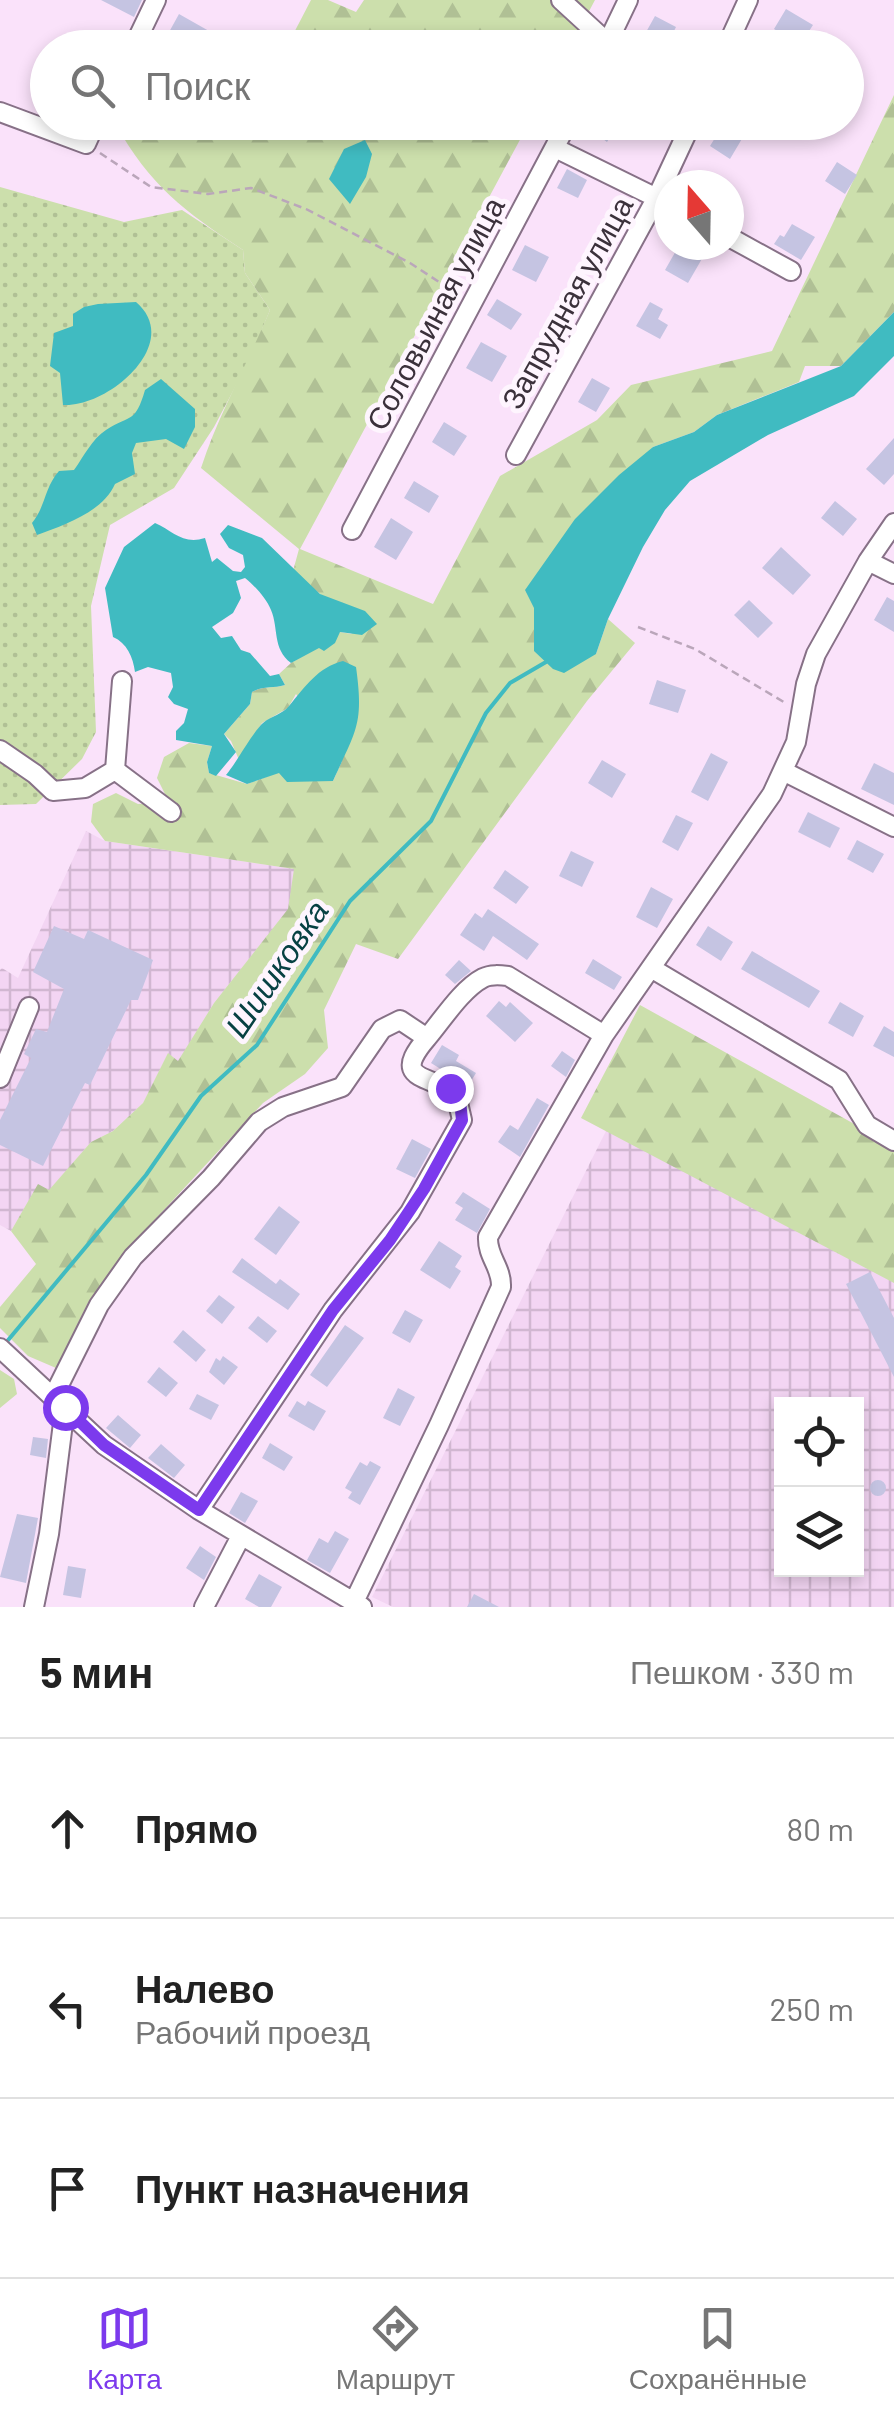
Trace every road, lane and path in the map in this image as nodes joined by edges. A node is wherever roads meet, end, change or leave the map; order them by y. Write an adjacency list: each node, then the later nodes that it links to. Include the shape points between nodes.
1 (156, 0): 5 (street)
2 (561, 0): 6 (street)
3 (628, 0): 7 (street)
4 (748, 0): 8 (street)
5 (142, 30)
6 (594, 30)
7 (612, 30)
8 (734, 30)
9 (0, 112): 10 (street)
10 (30, 123)
11 (75, 140): 15 (street)
12 (88, 140): 15 (street)
13 (560, 140): 16 (street, Соловьиная улица)
14 (685, 140): 17 (street, Запрудная улица)
15 (86, 144): 22 (path, via 152,187 208,194 251,188 306,209)
16 (556, 148): 18 (street); 22 (street, Соловьиная улица)
17 (674, 170)
18 (654, 196)
19 (654, 216): 23 (street, Запрудная улица)
20 (744, 245): 21 (street)
21 (790, 271)
22 (472, 304): 25 (street, Соловьиная улица)
23 (516, 455)
24 (894, 523): 26 (street)
25 (352, 530)
26 (868, 561): 27 (street); 30 (street, via 816,654)
27 (894, 574)
28 (638, 627): 30 (path, via 695,648)
29 (122, 682): 32 (street)
30 (799, 715): 33 (street)
31 (0, 750): 32 (street, via 53,791 85,788)
32 (114, 770): 34 (street)
33 (783, 771): 35 (street); 36 (street)
34 (171, 812)
35 (894, 827)
36 (651, 968): 38 (street); 41 (street, via 840,1080 868,1125)
37 (29, 1007): 40 (street)
38 (604, 1035): 39 (street, via 508,976 493,975 482,978); 46 (street, via 488,1238 501,1286)
39 (426, 1038): 43 (street, via 400,1020 391,1023 342,1087 260,1122 133,1257 99,1306); 44 (street, via 411,1066 415,1075 456,1094 462,1120 410,1212 333,1310)
40 (0, 1078)
41 (894, 1141)
42 (0, 1348): 43 (street)
43 (59, 1402): 44 (street, via 104,1445); 47 (street, via 49,1534)
44 (199, 1510): 45 (street)
45 (241, 1536): 46 (street); 48 (street)
46 (358, 1604)
47 (34, 1607)
48 (204, 1607)

